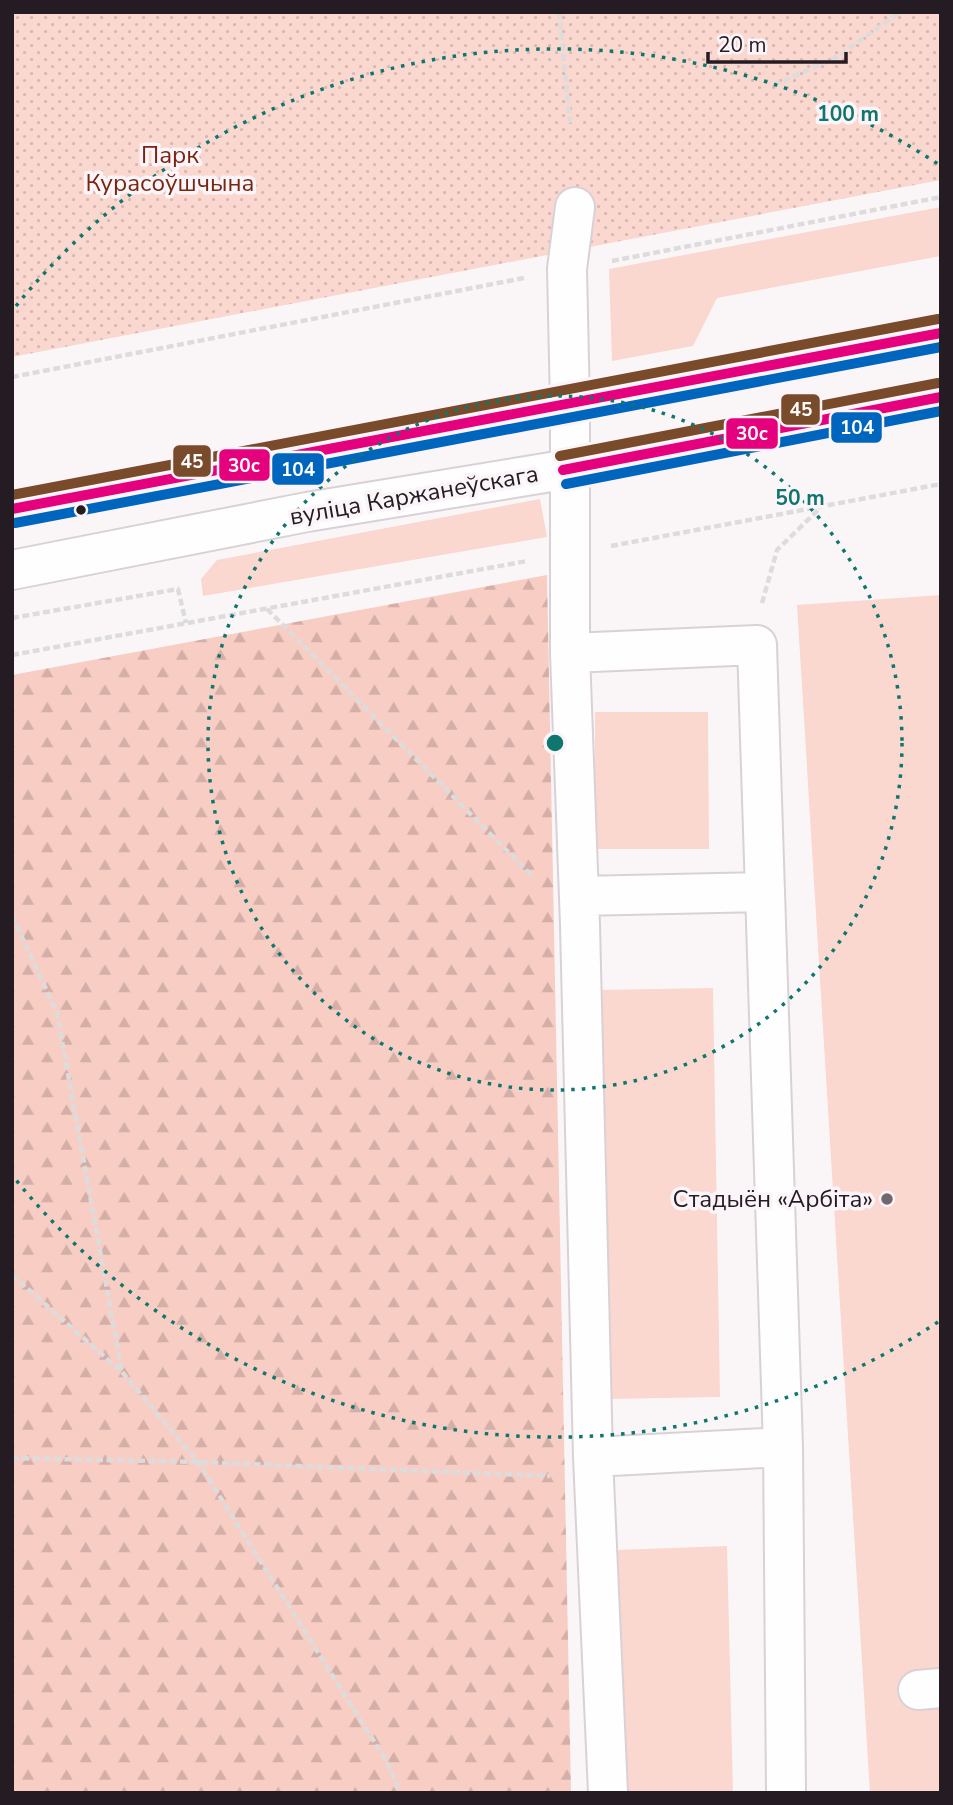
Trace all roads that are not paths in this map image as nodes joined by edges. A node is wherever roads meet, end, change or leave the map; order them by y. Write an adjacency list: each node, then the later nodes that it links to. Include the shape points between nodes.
1 (575, 207): 4 (main road, via 567,269)
2 (941, 333): 4 (main road)
3 (941, 397): 5 (main road, вуліца Каржанеўскага)
4 (570, 405): 5 (main road); 6 (main road)
5 (569, 469): 7 (main road, вуліца Каржанеўскага, via 307,512); 8 (main road)
6 (12, 509)
7 (12, 570)
8 (570, 653): 9 (main road, via 757,645); 10 (main road)
9 (765, 892): 10 (main road); 11 (main road)
10 (580, 910): 12 (main road)
11 (783, 1447): 12 (main road); 14 (main road)
12 (594, 1468): 13 (main road)
13 (608, 1793)
14 (786, 1793)

